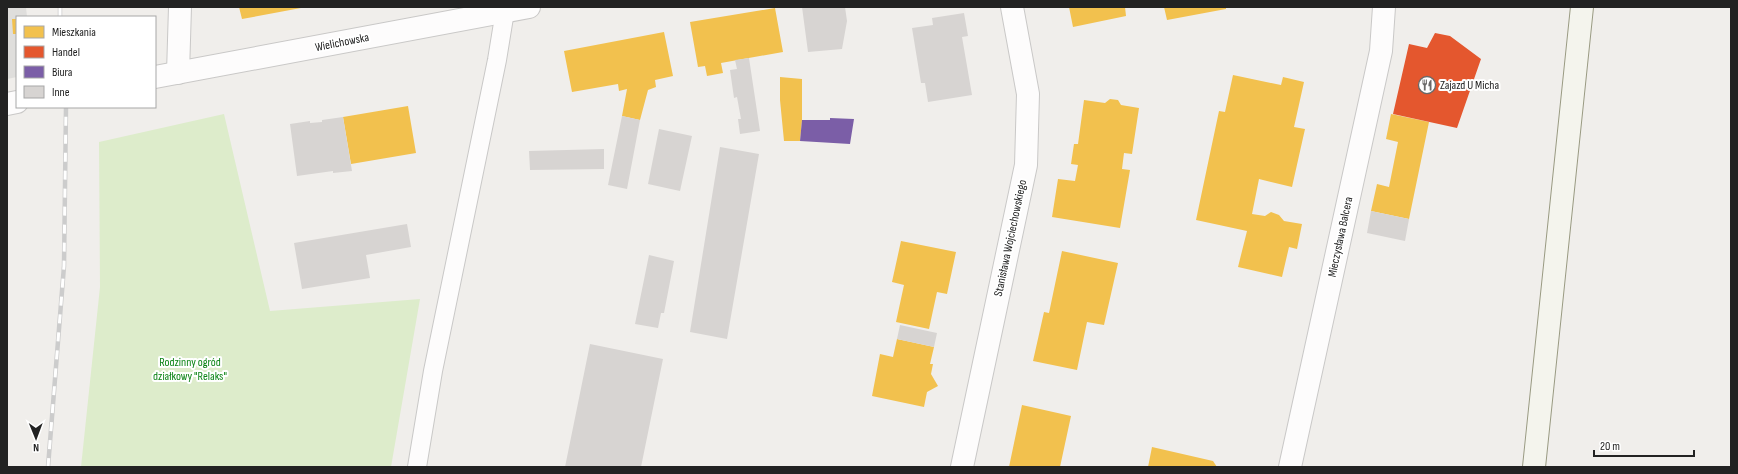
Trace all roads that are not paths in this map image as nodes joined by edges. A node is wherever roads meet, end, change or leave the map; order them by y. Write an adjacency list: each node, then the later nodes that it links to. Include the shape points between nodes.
1 (180, 7): 7 (street)
2 (529, 7): 6 (street, Wielichowska)
3 (1012, 7): 10 (street, Stanisława Wojciechowskiego, via 1028,94 1026,165)
4 (1384, 7): 11 (street, Mieczysława Balcera, via 1380,51)
5 (1582, 7): 12 (main road)
6 (505, 11): 7 (street, Wielichowska); 9 (lane, via 433,371)
7 (178, 73): 8 (street, Wielichowska)
8 (156, 78)
9 (417, 467)
10 (962, 467)
11 (1290, 467)
12 (1534, 467)

